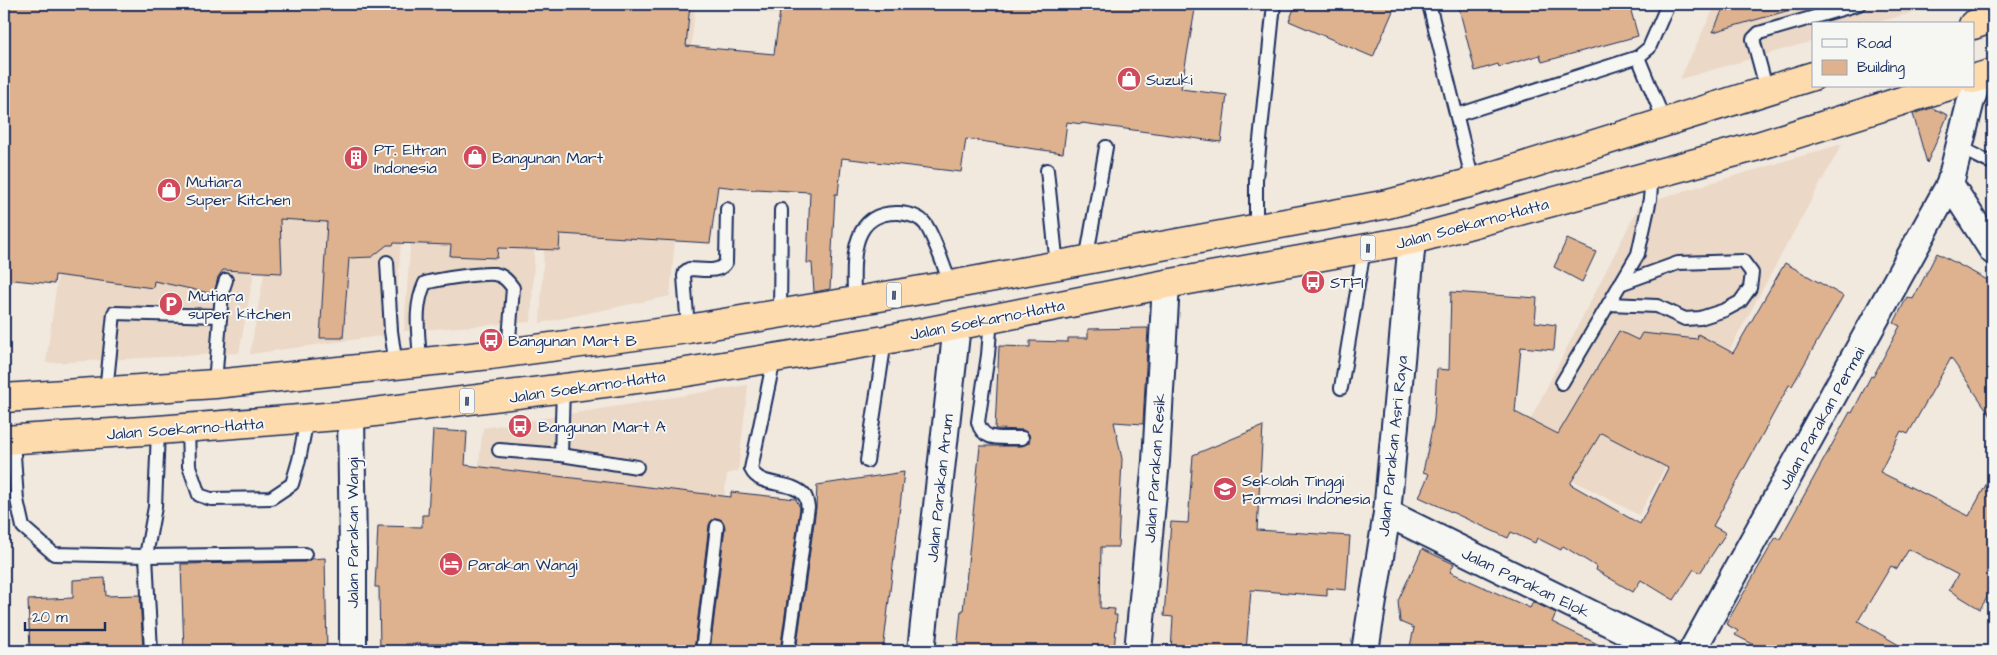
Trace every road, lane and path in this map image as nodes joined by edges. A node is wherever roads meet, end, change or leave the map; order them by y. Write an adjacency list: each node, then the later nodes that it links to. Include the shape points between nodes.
1 (1274, 4): 23 (lane, via 1256,179)
2 (1429, 4): 12 (lane)
3 (1668, 4): 7 (lane, via 1649,48)
4 (1858, 4): 11 (lane, via 1755,36 1755,50)
5 (1993, 18): 6 (highway)
6 (1974, 25)
7 (1638, 56): 12 (lane); 13 (lane)
8 (1812, 76): 11 (highway, 11)
9 (1979, 83): 15 (street, Jalan Parakan Permai)
10 (1943, 88): 18 (highway, Jalan Soekarno-Hatta / 11, via 1758,146)
11 (1767, 91): 13 (highway, 11)
12 (1457, 115): 19 (lane)
13 (1665, 123): 19 (highway, 11)
14 (1106, 147): 27 (lane)
15 (1959, 147): 16 (lane); 20 (street, Jalan Parakan Permai)
16 (1993, 162)
17 (1047, 170): 29 (lane)
18 (1652, 175): 24 (highway, Jalan Soekarno-Hatta / 11); 32 (lane, via 1638,254)
19 (1474, 182): 23 (highway, 11, via 1388,204)
20 (1950, 184): 26 (street); 73 (street, Jalan Parakan Permai)
21 (727, 209): 40 (lane, via 724,267 690,269 684,276)
22 (780, 210): 36 (lane)
23 (1256, 229): 27 (highway, 11)
24 (1412, 240): 25 (highway, Jalan Soekarno-Hatta / 11); 61 (street, Jalan Parakan Asri Raya)
25 (1364, 249): 31 (highway, Jalan Soekarno-Hatta / 11); 48 (lane)
26 (1993, 251)
27 (1086, 260): 29 (highway, 11)
28 (387, 262): 44 (lane, via 391,331)
29 (1057, 266): 33 (highway, 11)
30 (226, 280): 37 (lane)
31 (1166, 284): 38 (highway, Jalan Soekarno-Hatta / 11); 70 (street, Jalan Parakan Resik, via 1156,461)
32 (1620, 284): 35 (lane); 35 (lane, via 1678,263 1743,260 1752,273 1750,288 1740,302 1700,318 1685,319 1657,306)
33 (951, 285): 34 (highway, 11); 34 (lane, via 925,223 911,214 892,213 871,220 862,228 856,245)
34 (854, 301): 36 (highway, 11)
35 (1609, 304): 45 (lane)
36 (780, 314): 40 (highway, 11)
37 (220, 316): 46 (lane); 49 (lane, via 114,313)
38 (992, 318): 39 (highway, Jalan Soekarno-Hatta / 11); 55 (lane, via 978,422 980,431 986,436)
39 (958, 325): 41 (highway, Jalan Soekarno-Hatta / 11); 69 (street, Jalan Parakan Arum)
40 (688, 329): 42 (highway, 11)
41 (885, 340): 43 (highway, Jalan Soekarno-Hatta / 11); 59 (lane)
42 (508, 352): 44 (highway, 11); 44 (lane, via 513,288 507,279 494,274 439,279 426,283 419,297)
43 (774, 359): 47 (highway, Jalan Soekarno-Hatta / 11); 68 (lane, via 751,468 762,479 798,490 805,496 808,508)
44 (408, 364): 46 (highway, 11)
45 (1562, 383)
46 (215, 384): 49 (highway, 11)
47 (563, 388): 51 (highway, Jalan Soekarno-Hatta / 11); 58 (lane)
48 (1341, 388)
49 (106, 392): 50 (highway, 11)
50 (4, 398)
51 (351, 415): 52 (highway, Jalan Soekarno-Hatta / 11); 66 (street, Jalan Parakan Wangi)
52 (307, 418): 53 (highway, Jalan Soekarno-Hatta / 11); 53 (lane, via 292,484 271,498 211,499 200,495 189,466)
53 (188, 427): 54 (highway, Jalan Soekarno-Hatta / 11)
54 (158, 430): 56 (highway, Jalan Soekarno-Hatta / 11); 64 (lane, via 155,508)
55 (1022, 438)
56 (8, 440): 64 (lane, via 23,526 54,554)
57 (499, 450): 58 (lane)
58 (561, 455): 60 (lane)
59 (867, 461)
60 (637, 467)
61 (1387, 513): 71 (street, Jalan Parakan Asri Raya); 72 (street, Jalan Parakan Elok)
62 (717, 526): 67 (lane)
63 (305, 554): 64 (lane)
64 (146, 556): 65 (lane)
65 (151, 651)
66 (352, 651)
67 (702, 651)
68 (788, 651)
69 (921, 651)
70 (1138, 651)
71 (1365, 651)
72 (1666, 651)
73 (1692, 651)

